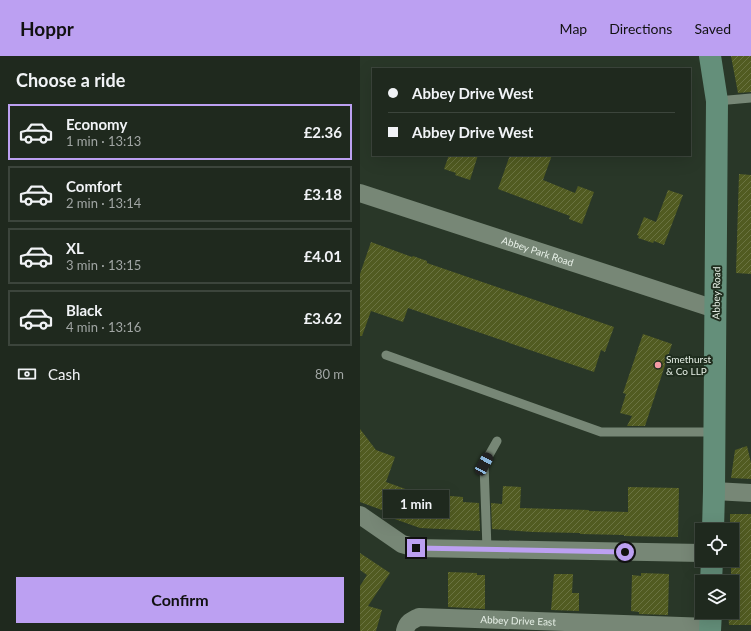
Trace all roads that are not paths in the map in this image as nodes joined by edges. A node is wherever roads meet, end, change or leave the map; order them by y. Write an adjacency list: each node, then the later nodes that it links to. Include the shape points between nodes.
1 (710, 56): 3 (street, Abbey Road)
2 (751, 98): 3 (lane)
3 (717, 101): 5 (street, Abbey Road)
4 (360, 194): 5 (street, Abbey Park Road)
5 (715, 309): 7 (street, Abbey Road)
6 (386, 355): 7 (lane, via 601,432)
7 (715, 432): 9 (street, Abbey Road)
8 (497, 441): 13 (lane, via 484,464)
9 (714, 491): 10 (street); 12 (street, Abbey Road)
10 (751, 493)
11 (360, 515): 13 (street, via 402,544 416,548)
12 (713, 523)
13 (487, 549): 14 (street)
14 (695, 553)
15 (711, 623): 16 (street, Abbey Drive East, via 419,617 411,620)
16 (405, 631)

